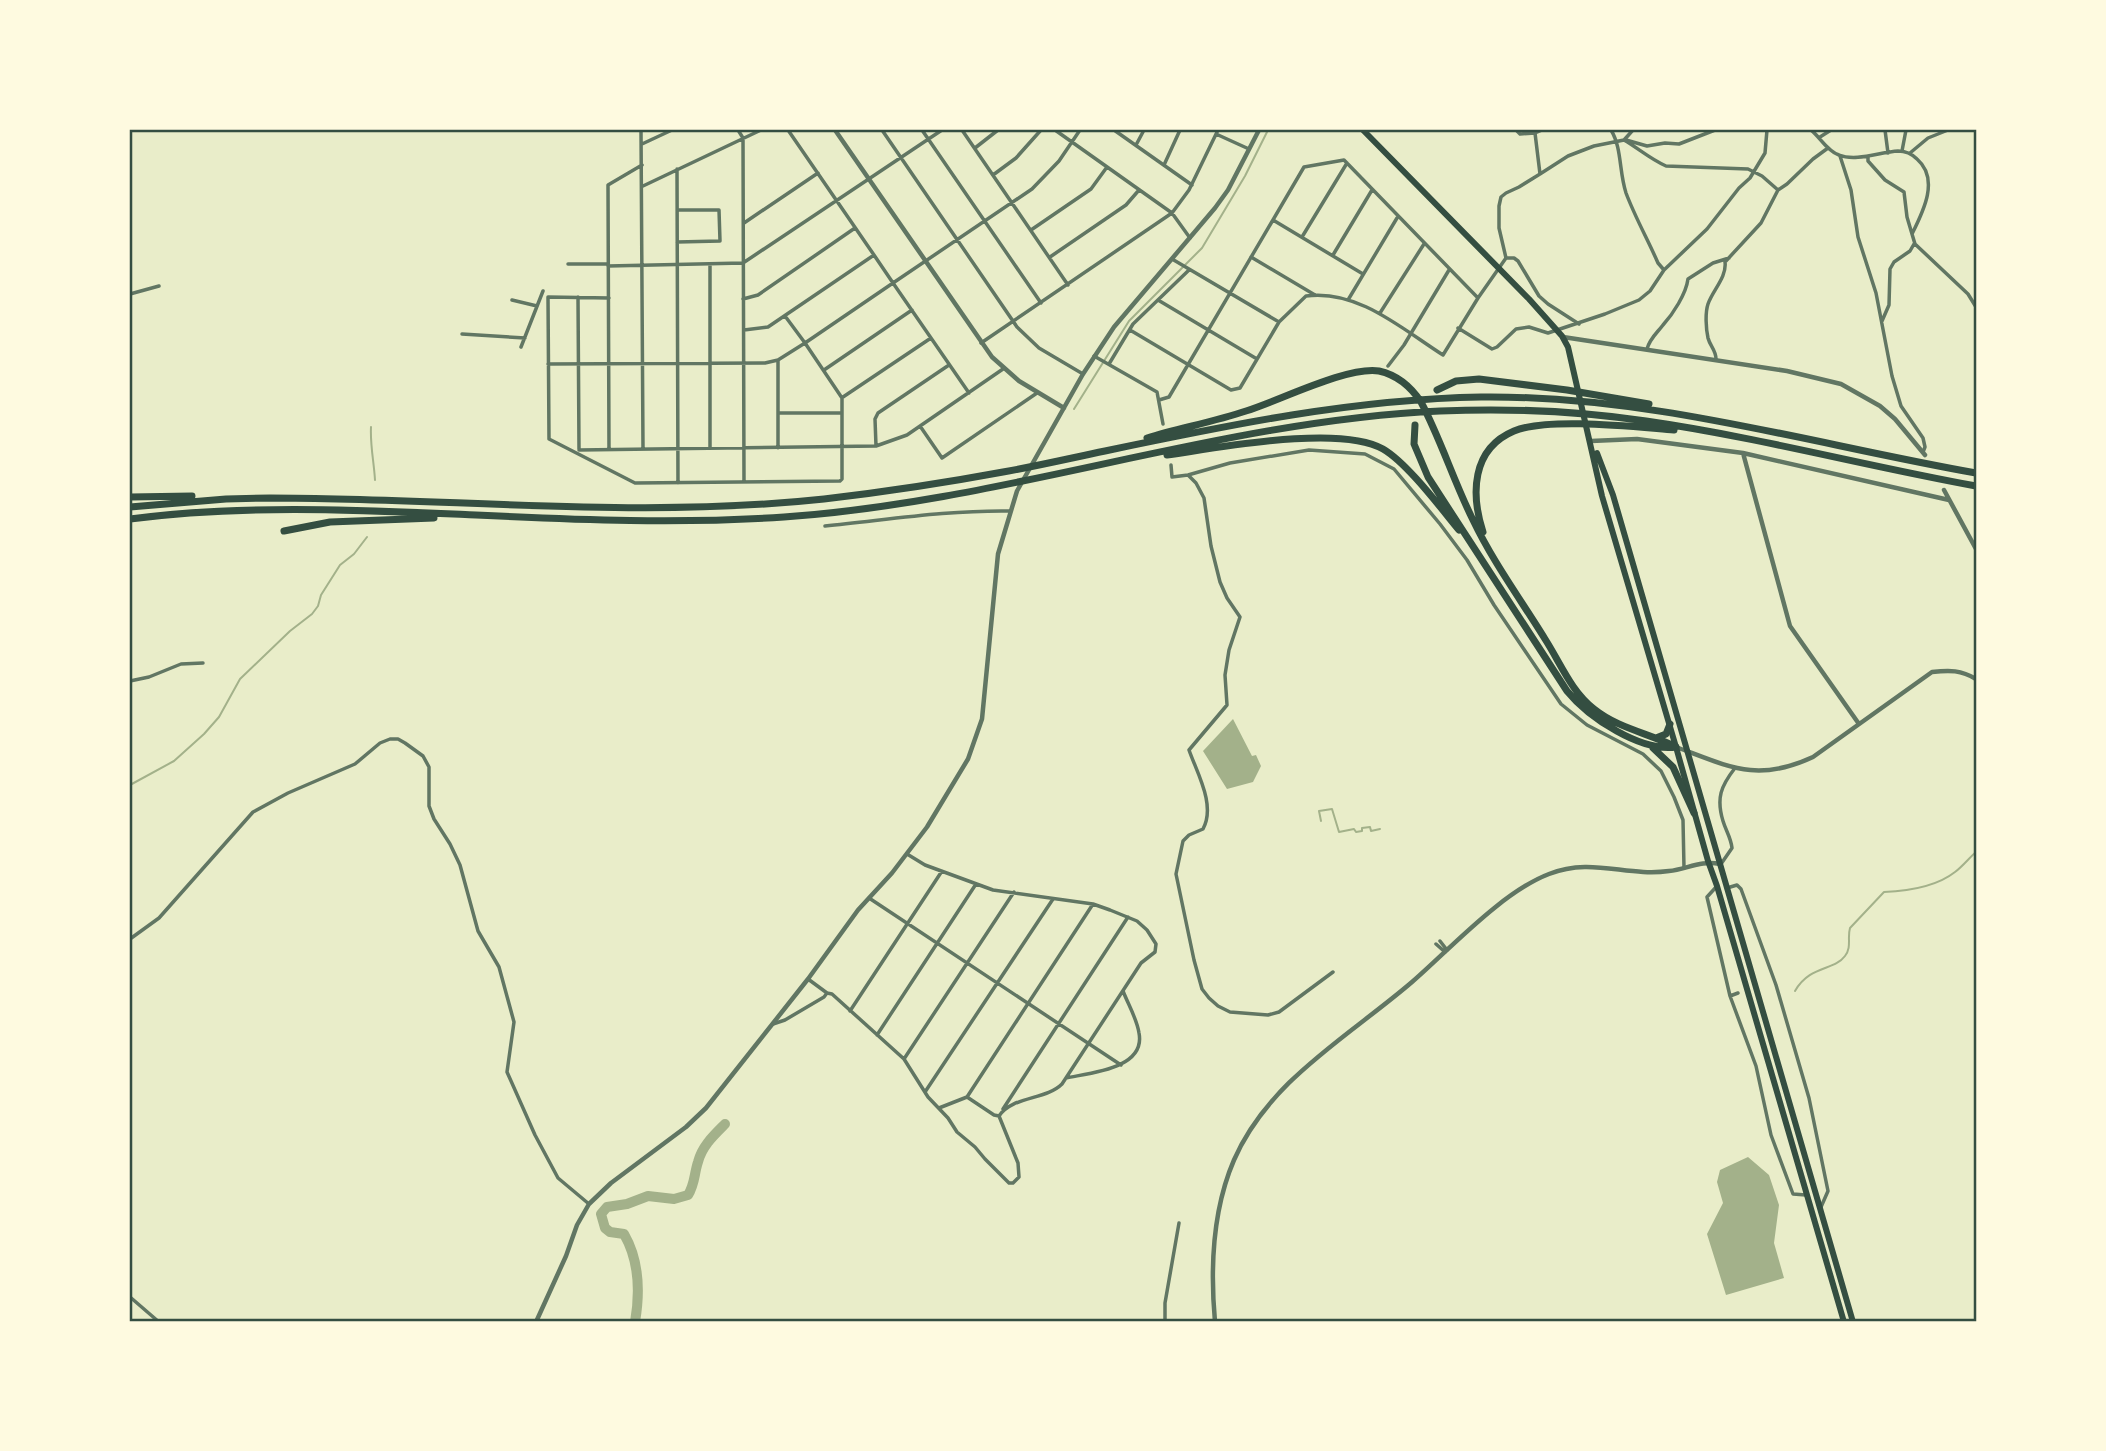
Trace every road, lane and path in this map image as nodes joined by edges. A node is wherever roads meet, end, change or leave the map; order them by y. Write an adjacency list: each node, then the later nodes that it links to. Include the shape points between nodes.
1 (641, 130): 39 (street)
2 (672, 130): 39 (street)
3 (738, 130): 34 (street)
4 (761, 130): 34 (street)
5 (788, 130): 56 (street)
6 (835, 130): 59 (street)
7 (882, 130): 49 (street)
8 (922, 130): 35 (street)
9 (942, 130): 35 (street)
10 (962, 130): 41 (street)
11 (998, 130): 41 (street)
12 (1041, 130): 58 (street)
13 (1055, 130): 38 (street)
14 (1080, 130): 38 (street)
15 (1114, 130): 40 (street)
16 (1144, 130): 40 (street)
17 (1180, 130): 52 (street)
18 (1259, 130): 43 (street)
19 (1363, 130): 96 (main road)
20 (1516, 130): 32 (street)
21 (1542, 130): 32 (street)
22 (1611, 130): 37 (street)
23 (1633, 130): 36 (street)
24 (1715, 130): 36 (street, via 1679,145 1647,146)
25 (1767, 130): 55 (street, via 1765,153)
26 (1811, 130): 33 (street)
27 (1831, 130): 33 (street)
28 (1885, 130): 45 (street)
29 (1906, 130): 44 (street)
30 (1948, 130): 46 (street)
31 (1217, 132): 43 (street); 60 (street)
32 (1535, 133): 57 (street)
33 (1820, 137): 42 (street)
34 (743, 138): 54 (street); 72 (street)
35 (928, 139): 49 (street); 71 (street)
36 (1624, 140): 37 (street); 55 (street, via 1666,166)
37 (1618, 141): 57 (street, via 1568,156); 99 (street, via 1626,192)
38 (1073, 142): 53 (street); 66 (street, via 1051,170)
39 (642, 144): 51 (street)
40 (1136, 145): 52 (street)
41 (975, 148): 58 (street)
42 (1828, 148): 47 (street); 64 (street)
43 (1250, 149): 77 (street, via 1227,190)
44 (1902, 151): 45 (street); 46 (street)
45 (1888, 153): 48 (street)
46 (1909, 153): 75 (street, via 1923,164 1927,175 1926,202)
47 (1840, 156): 48 (street); 122 (street)
48 (1868, 157): 75 (street, via 1885,180 1904,192)
49 (901, 158): 59 (street); 78 (street)
50 (1347, 163): 63 (street); 70 (street, via 1304,167); 76 (street)
51 (642, 165): 61 (street); 92 (street, via 608,185)
52 (1164, 165): 60 (street)
53 (1107, 167): 62 (street); 74 (street, via 1093,187)
54 (677, 169): 61 (street); 67 (street)
55 (1755, 172): 64 (street); 99 (street, via 1707,229)
56 (818, 173): 65 (street); 72 (street)
57 (1540, 174): 86 (street, via 1501,197 1499,228)
58 (993, 175): 66 (street)
59 (869, 179): 65 (street); 89 (street)
60 (1192, 185): 68 (street)
61 (643, 186): 93 (street)
62 (1139, 190): 68 (street); 84 (street, via 1126,205)
63 (1372, 190): 69 (street); 83 (street)
64 (1778, 190): 87 (street, via 1761,223)
65 (836, 201): 73 (street); 90 (street)
66 (1012, 203): 71 (street); 74 (street)
67 (678, 210): 79 (street); 79 (street, via 719,210 720,242)
68 (1172, 214): 77 (street); 102 (street)
69 (1398, 217): 80 (street); 100 (street)
70 (1273, 220): 76 (street); 85 (street)
71 (984, 221): 78 (street); 115 (street)
72 (744, 223): 90 (street)
73 (855, 228): 82 (street); 111 (street, via 758,295)
74 (1031, 230): 84 (street)
75 (1912, 234): 81 (street)
76 (1303, 237): 83 (street)
77 (1190, 238): 88 (street)
78 (957, 239): 89 (street); 123 (street)
79 (677, 242): 94 (street)
80 (1424, 243): 98 (street); 120 (street)
81 (1914, 243): 117 (street, via 1960,285); 122 (street, via 1890,269 1889,306)
82 (874, 255): 101 (street); 121 (street)
83 (1333, 256): 100 (street)
84 (1050, 257): 102 (street)
85 (1251, 257): 105 (street); 107 (street)
86 (1506, 258): 96 (street); 125 (street, via 1518,261 1543,300)
87 (1729, 258): 138 (street, via 1688,279 1683,296); 141 (street, via 1707,310 1708,338)
88 (1172, 259): 97 (street); 139 (street)
89 (925, 261): 101 (street); 136 (street)
90 (743, 263): 95 (street); 111 (street)
91 (568, 264): 92 (street)
92 (608, 265): 93 (street); 109 (street)
93 (643, 265): 94 (street); 147 (street)
94 (677, 265): 95 (street); 148 (street)
95 (710, 265): 143 (street)
96 (1499, 268): 110 (street); 132 (main road)
97 (1188, 269): 105 (street); 113 (street)
98 (1449, 270): 110 (street); 131 (street)
99 (1664, 270): 125 (street, via 1639,300)
100 (1363, 274): 114 (street)
101 (893, 283): 119 (street); 135 (street)
102 (1068, 285): 115 (street)
103 (159, 286): 106 (street)
104 (543, 291): 116 (street)
105 (1230, 293): 124 (street); 129 (street)
106 (130, 294)
107 (1315, 295): 114 (street); 124 (street, via 1306,296)
108 (578, 297): 109 (street); 118 (street, via 548,297); 146 (street)
109 (609, 298): 151 (street)
110 (1478, 298): 126 (street)
111 (743, 299): 127 (street)
112 (512, 300): 116 (street)
113 (1158, 300): 128 (street); 129 (street)
114 (1348, 300): 120 (street)
115 (1041, 303): 123 (street)
116 (537, 305): 118 (street); 133 (street)
117 (1976, 307)
118 (548, 309): 145 (street)
119 (912, 310): 134 (street); 155 (street)
120 (1380, 314): 131 (street)
121 (785, 316): 127 (street, via 764,329); 135 (street)
122 (1882, 321): 182 (street, via 1901,406 1923,439)
123 (1013, 322): 136 (street); 156 (street, via 1038,348)
124 (1279, 322): 140 (street)
125 (1578, 324): 126 (street, via 1548,333 1530,327 1516,329 1492,349)
126 (1458, 328): 131 (street, via 1443,355)
127 (744, 330): 144 (street)
128 (1130, 330): 149 (street); 150 (street)
129 (1208, 330): 140 (street); 150 (street)
130 (462, 334): 133 (street)
131 (1410, 334): 153 (street)
132 (1562, 337): 138 (street); 170 (main road)
133 (525, 338): 137 (street)
134 (931, 338): 152 (street); 160 (street)
135 (804, 343): 142 (street); 155 (street)
136 (981, 343): 154 (street)
137 (521, 347)
138 (1647, 349): 141 (street)
139 (1094, 356): 149 (street); 156 (street)
140 (1257, 359): 150 (street, via 1240,388 1231,390)
141 (1716, 359): 182 (street, via 1841,384 1881,406)
142 (778, 360): 144 (street); 163 (street)
143 (710, 363): 144 (street); 148 (street); 175 (street)
144 (744, 363): 176 (street)
145 (548, 364): 146 (street); 179 (street, via 549,439)
146 (579, 364): 151 (street); 179 (street)
147 (643, 364): 148 (street); 151 (street); 173 (street)
148 (677, 364): 174 (street)
149 (1108, 364): 161 (street, via 1157,392)
150 (1188, 364): 161 (street, via 1169,397)
151 (609, 365): 178 (street)
152 (949, 365): 158 (street); 171 (street, via 878,414)
153 (1388, 366)
154 (1003, 369): 158 (street); 159 (street)
155 (824, 371): 160 (street)
156 (1083, 374): 162 (street)
157 (1437, 390): 168 (highway, via 1456,381 1479,379 1593,394)
158 (969, 393): 167 (street)
159 (1037, 393): 162 (street); 167 (street, via 942,458)
160 (842, 398): 164 (street)
161 (1159, 401): 165 (street)
162 (1064, 408): 195 (street)
163 (778, 413): 164 (street); 177 (street)
164 (842, 413): 172 (street)
165 (1163, 424)
166 (1415, 425): 201 (highway, via 1414,444 1421,463)
167 (920, 426): 171 (street, via 900,439)
168 (1760, 429): 180 (highway, via 1673,412 1570,400 1483,397 1376,403); 185 (highway)
169 (1733, 436): 183 (highway, via 1597,415 1482,410 1378,416 1271,431); 189 (highway); 202 (highway, via 1600,425 1545,425 1513,432 1486,455 1475,490)
170 (1591, 439): 181 (street, via 1637,439); 206 (main road, via 1602,496); 210 (main road, via 1613,495)
171 (876, 446): 172 (street)
172 (842, 447): 177 (street); 187 (street, via 840,481)
173 (643, 448): 174 (street); 178 (street)
174 (678, 448): 175 (street); 188 (street)
175 (710, 448): 176 (street)
176 (744, 448): 177 (street); 187 (street)
177 (778, 448)
178 (609, 449): 179 (street)
179 (578, 451): 188 (street, via 635,483)
180 (1100, 452): 192 (highway, via 1004,472 821,499 694,507); 202 (highway, via 1244,412 1349,373 1380,372 1414,392)
181 (1743, 453): 193 (street); 207 (street, via 1790,626)
182 (1924, 453)
183 (1100, 465): 196 (highway, via 891,505 765,518 692,521); 201 (highway, via 1278,441 1361,440 1402,464)
184 (1171, 466): 186 (street, via 1172,477)
185 (1976, 473)
186 (1188, 475): 216 (street, via 1309,450 1366,452 1397,472 1473,569 1561,704 1587,725 1643,754 1661,771 1683,820); 232 (street, via 1204,498 1220,582 1240,621 1225,675 1227,705 1189,750 1208,818 1203,829 1183,841 1177,867 1202,989 1224,1010 1268,1015 1279,1012)
187 (744, 482): 188 (street)
188 (678, 483)
189 (1976, 486)
190 (1944, 490): 193 (street)
191 (130, 497): 192 (highway)
192 (270, 498): 194 (highway)
193 (1949, 500): 200 (street)
194 (130, 507)
195 (1010, 511): 198 (street, via 940,512); 213 (street, via 998,554 978,733 971,754)
196 (484, 516): 197 (highway, via 269,510); 199 (highway, via 330,522)
197 (130, 519)
198 (825, 526)
199 (284, 531)
200 (1976, 548)
201 (1477, 552): 208 (highway, via 1575,701 1607,726)
202 (1490, 555): 208 (highway, via 1584,701)
203 (203, 663): 205 (street, via 181,664)
204 (1976, 679): 207 (street, via 1962,671 1932,672)
205 (130, 681)
206 (1670, 724): 208 (highway, via 1666,734); 209 (main road)
207 (1859, 724): 211 (street, via 1793,766 1765,772)
208 (1653, 742): 209 (highway, via 1661,748); 212 (highway, via 1673,767)
209 (1676, 747): 210 (street); 212 (main road)
210 (1687, 751): 211 (street); 215 (main road)
211 (1735, 768): 215 (street, via 1720,795 1723,822 1732,839 1732,848)
212 (1695, 813): 214 (main road)
213 (907, 854): 217 (street); 222 (street)
214 (1708, 861): 215 (street); 216 (street); 219 (main road)
215 (1721, 864): 220 (main road)
216 (1684, 868): 230 (street, via 1646,873 1595,866 1562,869 1518,891)
217 (942, 871): 218 (street); 226 (street)
218 (976, 884): 221 (street); 229 (street)
219 (1717, 886): 238 (street, via 1707,897); 257 (main road)
220 (1727, 888): 250 (street, via 1737,885 1741,889); 259 (main road)
221 (1014, 892): 223 (street); 231 (street)
222 (869, 898): 226 (street); 233 (street)
223 (1054, 898): 224 (street); 234 (street)
224 (1094, 904): 225 (street); 239 (street)
225 (1128, 917): 235 (street, via 1147,930 1156,948); 242 (street)
226 (907, 925): 229 (street); 240 (street)
227 (130, 939): 258 (street, via 159,918 253,812 355,764 390,738 405,743 429,767 429,806 460,866 478,931 499,967 514,1022 507,1072 558,1178)
228 (1438, 943): 230 (street)
229 (936, 944): 231 (street); 243 (street)
230 (1446, 951): 265 (street, via 1305,1067 1249,1131 1222,1194 1214,1232)
231 (967, 964): 234 (street); 245 (street)
232 (1333, 972)
233 (808, 979): 236 (street); 241 (street)
234 (998, 984): 239 (street); 248 (street)
235 (1123, 991): 244 (street); 246 (street, via 1140,1041)
236 (827, 993): 240 (street); 241 (street)
237 (1738, 993): 238 (street)
238 (1730, 996): 256 (street, via 1756,1066)
239 (1028, 1004): 242 (street); 249 (street)
240 (850, 1011): 243 (street)
241 (773, 1024): 258 (street, via 696,1118)
242 (1058, 1024): 244 (street); 253 (street)
243 (877, 1035): 245 (street)
244 (1088, 1043): 246 (street); 247 (street)
245 (904, 1059): 248 (street)
246 (1121, 1065): 247 (street)
247 (1066, 1078): 253 (street, via 1056,1090)
248 (925, 1092): 252 (street)
249 (967, 1097): 252 (street); 254 (street)
250 (1809, 1098): 251 (street); 259 (street, via 1828,1191)
251 (1803, 1105)
252 (939, 1108): 254 (street, via 957,1132 1013,1183 1020,1174 1018,1163)
253 (1003, 1108): 254 (street)
254 (999, 1115)
255 (1776, 1132): 256 (street)
256 (1771, 1135): 257 (street, via 1793,1194)
257 (1808, 1196): 266 (main road)
258 (589, 1203): 263 (street)
259 (1820, 1209): 267 (main road)
260 (1179, 1223): 264 (street)
261 (130, 1297): 262 (street)
262 (159, 1321)
263 (536, 1321)
264 (1165, 1321)
265 (1215, 1321)
266 (1844, 1321)
267 (1853, 1321)

